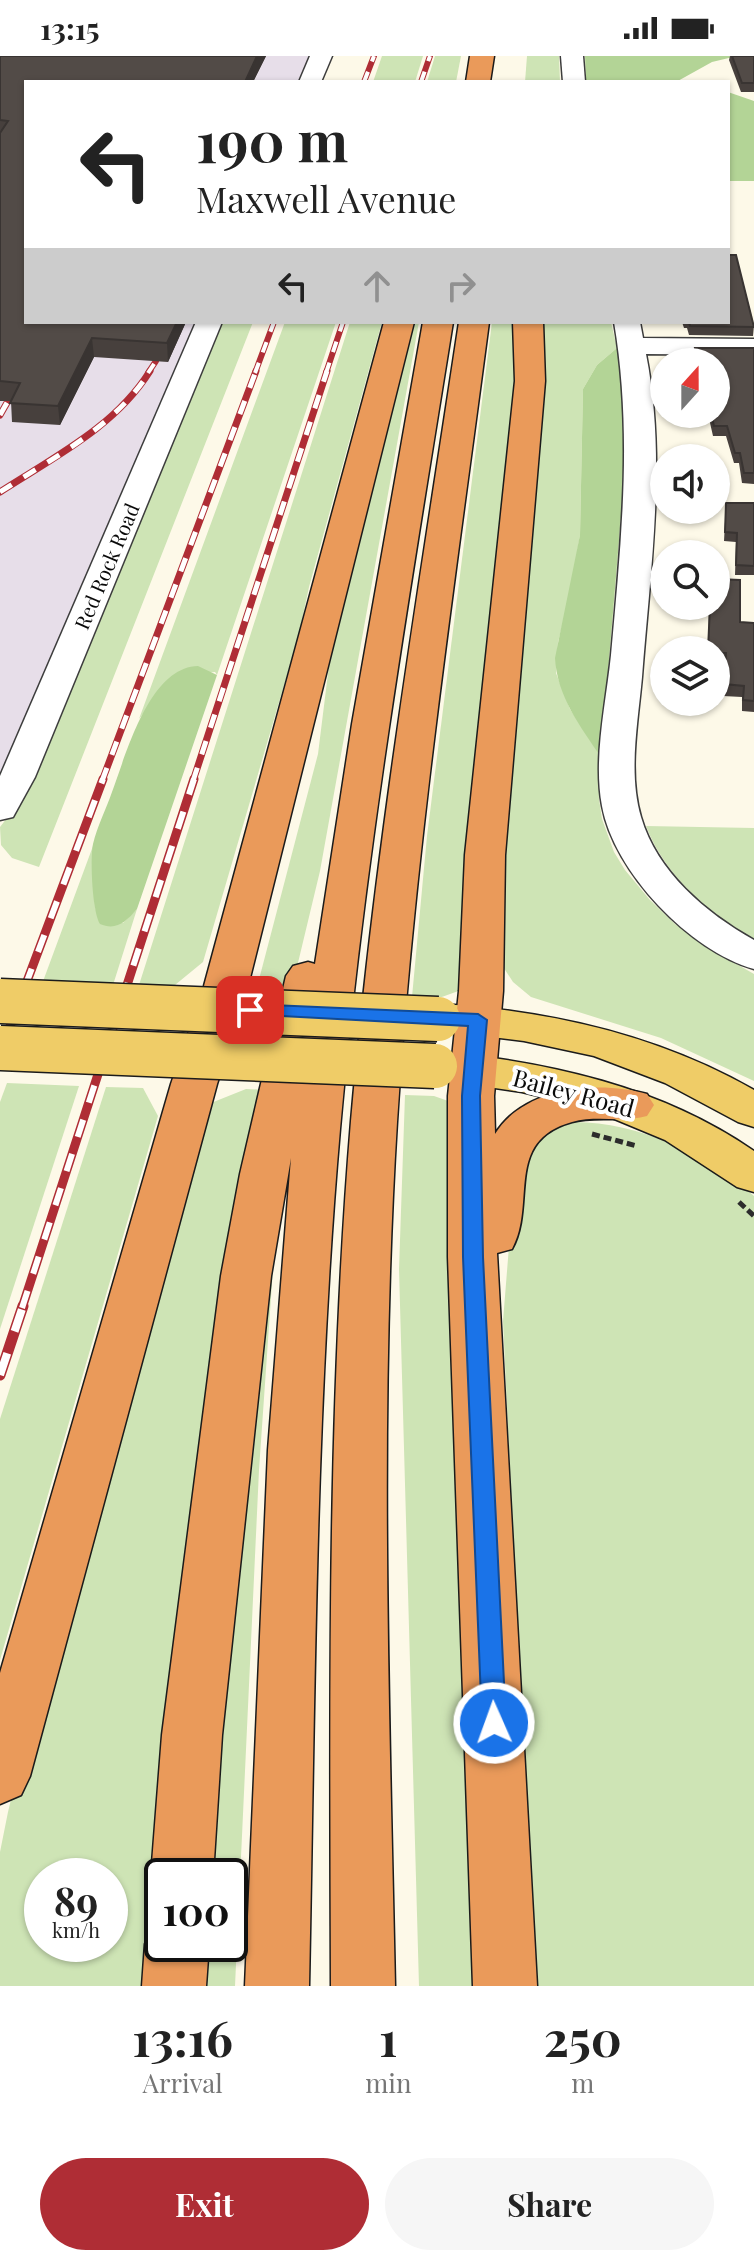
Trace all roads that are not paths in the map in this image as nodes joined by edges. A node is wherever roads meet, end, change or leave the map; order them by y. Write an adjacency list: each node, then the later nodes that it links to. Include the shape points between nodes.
1 (321, 56): 4 (street)
2 (482, 56): 5 (highway)
3 (572, 56): 6 (street)
4 (311, 80)
5 (478, 80)
6 (574, 80)
7 (208, 324): 15 (street, Red Rock Road)
8 (398, 324): 18 (highway)
9 (438, 324): 14 (highway)
10 (474, 324): 32 (highway, via 399,860 374,1125 363,1418)
11 (528, 324): 19 (highway, via 530,381 485,855)
12 (629, 334): 13 (street); 16 (street, via 641,455 621,730 621,811 652,877 693,916)
13 (754, 347)
14 (362, 781): 28 (highway, via 310,971 254,1228 192,1735); 31 (highway, via 339,926 302,1322)
15 (0, 809)
16 (754, 956)
17 (0, 1001): 18 (main road, bridge)
18 (219, 1009): 19 (main road, bridge); 22 (highway)
19 (458, 1019): 21 (highway); 24 (main road, via 548,1030 618,1047 676,1068)
20 (0, 1048): 22 (main road, Bailey Road, bridge)
21 (454, 1067): 22 (main road, Bailey Road, bridge); 23 (main road, Bailey Road, via 562,1083); 26 (highway)
22 (198, 1072): 27 (highway)
23 (631, 1105): 25 (main road, Bailey Road, via 686,1130); 26 (highway, via 599,1104 552,1113 525,1128 511,1145 491,1263)
24 (754, 1111)
25 (742, 1184)
26 (480, 1390): 33 (highway)
27 (0, 1776)
28 (183, 1858)
29 (176, 1962): 30 (highway)
30 (174, 1986)
31 (277, 1986)
32 (363, 1986)
33 (505, 1986)

